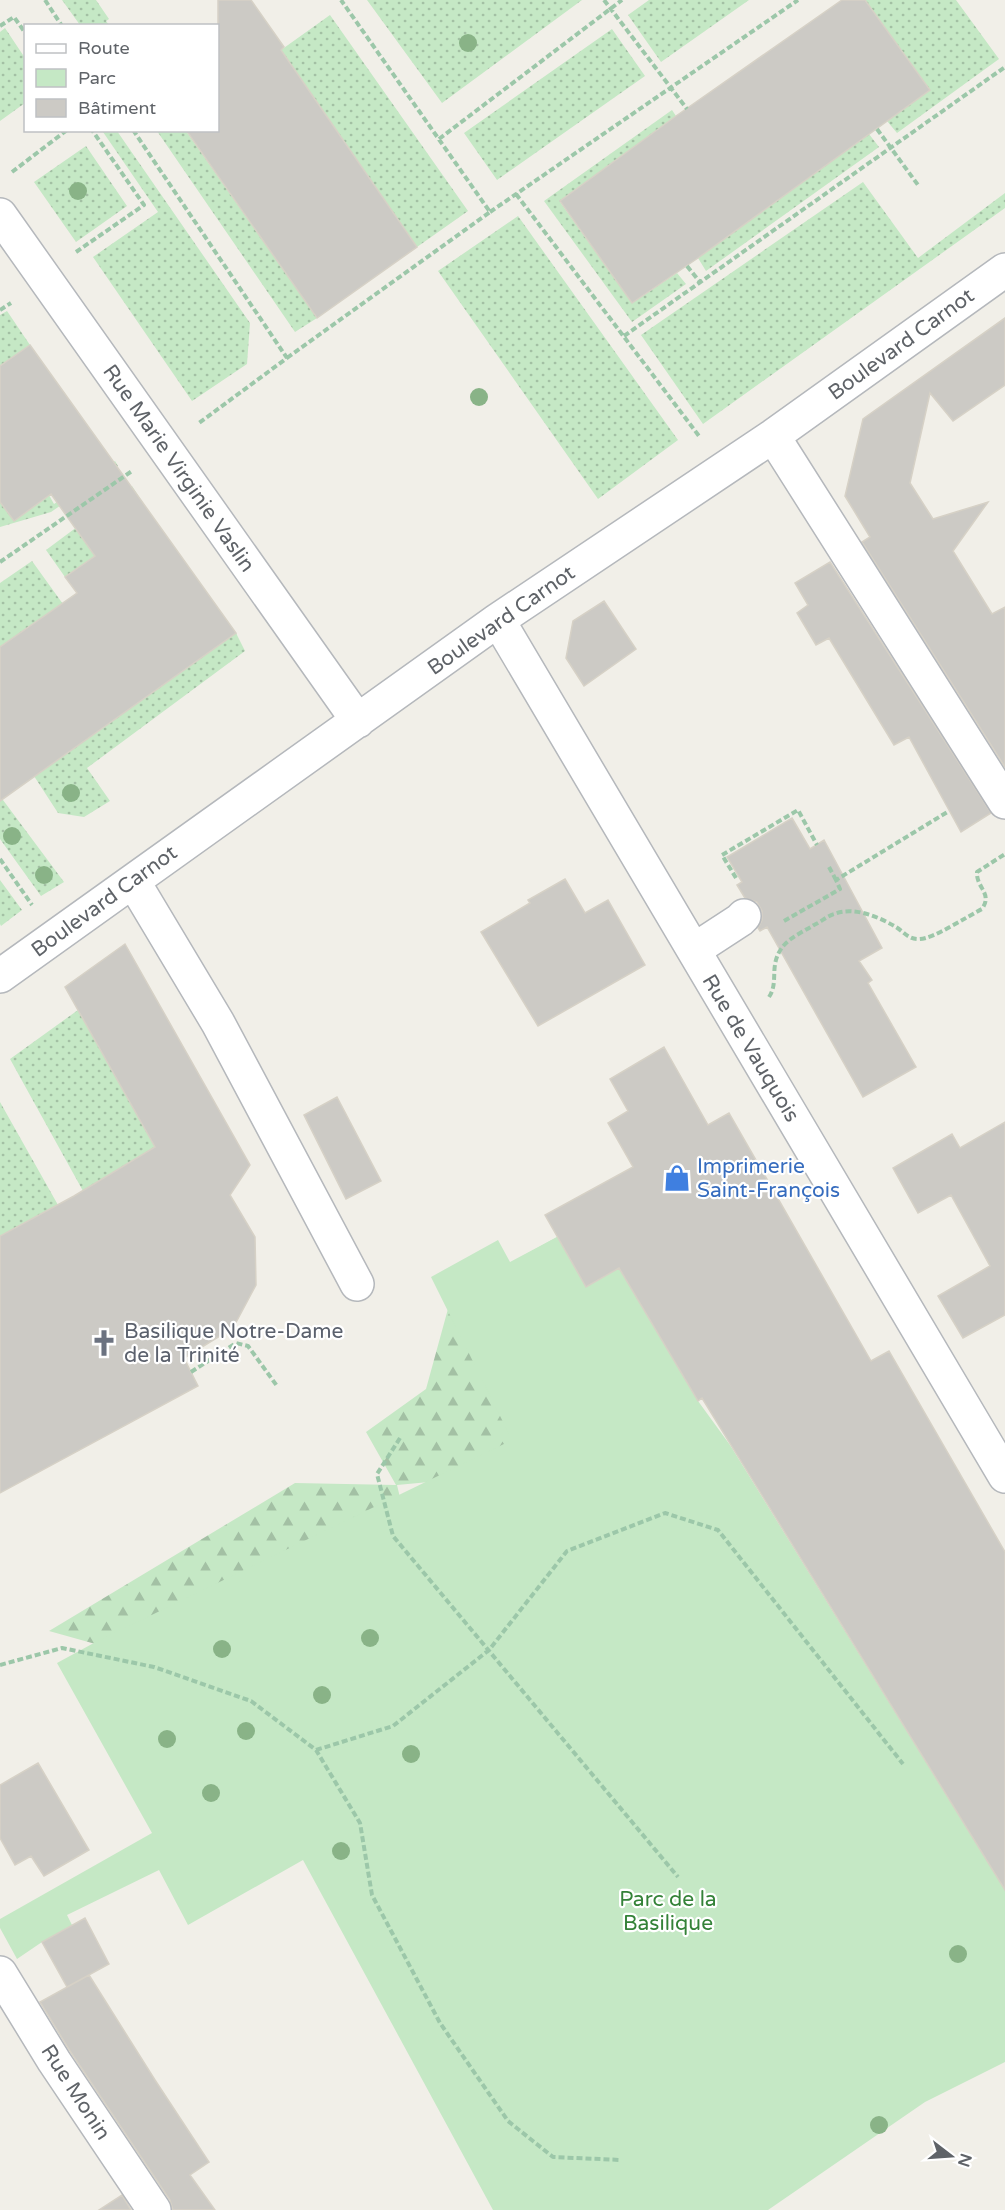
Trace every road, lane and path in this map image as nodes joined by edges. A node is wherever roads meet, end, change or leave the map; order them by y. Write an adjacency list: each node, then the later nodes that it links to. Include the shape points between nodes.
1 (45, 0): 7 (path)
2 (341, 0): 17 (path)
3 (604, 0): 6 (path)
4 (622, 0): 6 (path)
5 (798, 0): 11 (path)
6 (610, 8): 11 (path); 17 (path)
7 (61, 24)
8 (0, 26): 9 (path, via 14,17)
9 (24, 31)
10 (1005, 67): 18 (path)
11 (671, 88): 12 (path); 21 (path)
12 (687, 109)
13 (878, 129): 18 (path)
14 (64, 132): 19 (path)
15 (93, 132): 24 (path, via 144,205)
16 (135, 132): 31 (path)
17 (439, 139): 22 (path)
18 (891, 147): 20 (path); 27 (path)
19 (12, 172)
20 (918, 185)
21 (516, 194): 22 (path); 30 (path)
22 (490, 212): 31 (path)
23 (0, 216): 38 (street, Rue Marie Virginie Vaslin)
24 (76, 253)
25 (687, 266): 27 (path)
26 (1005, 270): 34 (street, Boulevard Carnot)
27 (700, 282): 30 (path)
28 (11, 303): 29 (path)
29 (0, 310)
30 (624, 336): 33 (path)
31 (287, 358): 32 (path)
32 (191, 429)
33 (700, 436)
34 (773, 436): 37 (street, Boulevard Carnot); 39 (street)
35 (133, 471): 36 (path)
36 (0, 562)
37 (498, 620): 38 (street, Boulevard Carnot); 51 (street, Rue de Vauquois)
38 (358, 721): 46 (street, Boulevard Carnot)
39 (1005, 802)
40 (949, 811): 47 (path)
41 (817, 845): 45 (path, via 798,810 722,855)
42 (1005, 854): 53 (path, via 977,872 986,895 982,909 931,936 910,938 880,918 846,912 834,913 787,941 773,965 772,993 762,1007)
43 (0, 859): 48 (path)
44 (829, 867): 47 (path)
45 (733, 874)
46 (133, 880): 52 (street, Boulevard Carnot); 54 (street, via 218,1023)
47 (836, 880): 50 (path, via 840,889)
48 (33, 906)
49 (744, 916): 51 (street)
50 (776, 926)
51 (694, 950): 53 (street, Rue de Vauquois)
52 (0, 976)
53 (737, 1025): 58 (street, Rue de Vauquois)
54 (357, 1284)
55 (191, 1372): 56 (path, via 236,1343 248,1346)
56 (277, 1386)
57 (400, 1438): 59 (path, via 377,1474 393,1536)
58 (1005, 1476)
59 (489, 1650): 61 (path, via 393,1726); 62 (path, via 567,1551 665,1513 718,1530); 63 (path)
60 (0, 1665): 61 (path, via 62,1648 154,1667 251,1701)
61 (316, 1750): 65 (path, via 360,1823 372,1896 440,2023 508,2121 553,2157)
62 (903, 1764)
63 (678, 1877)
64 (0, 1973): 66 (street, Rue Monin)
65 (621, 2160)
66 (154, 2210)

